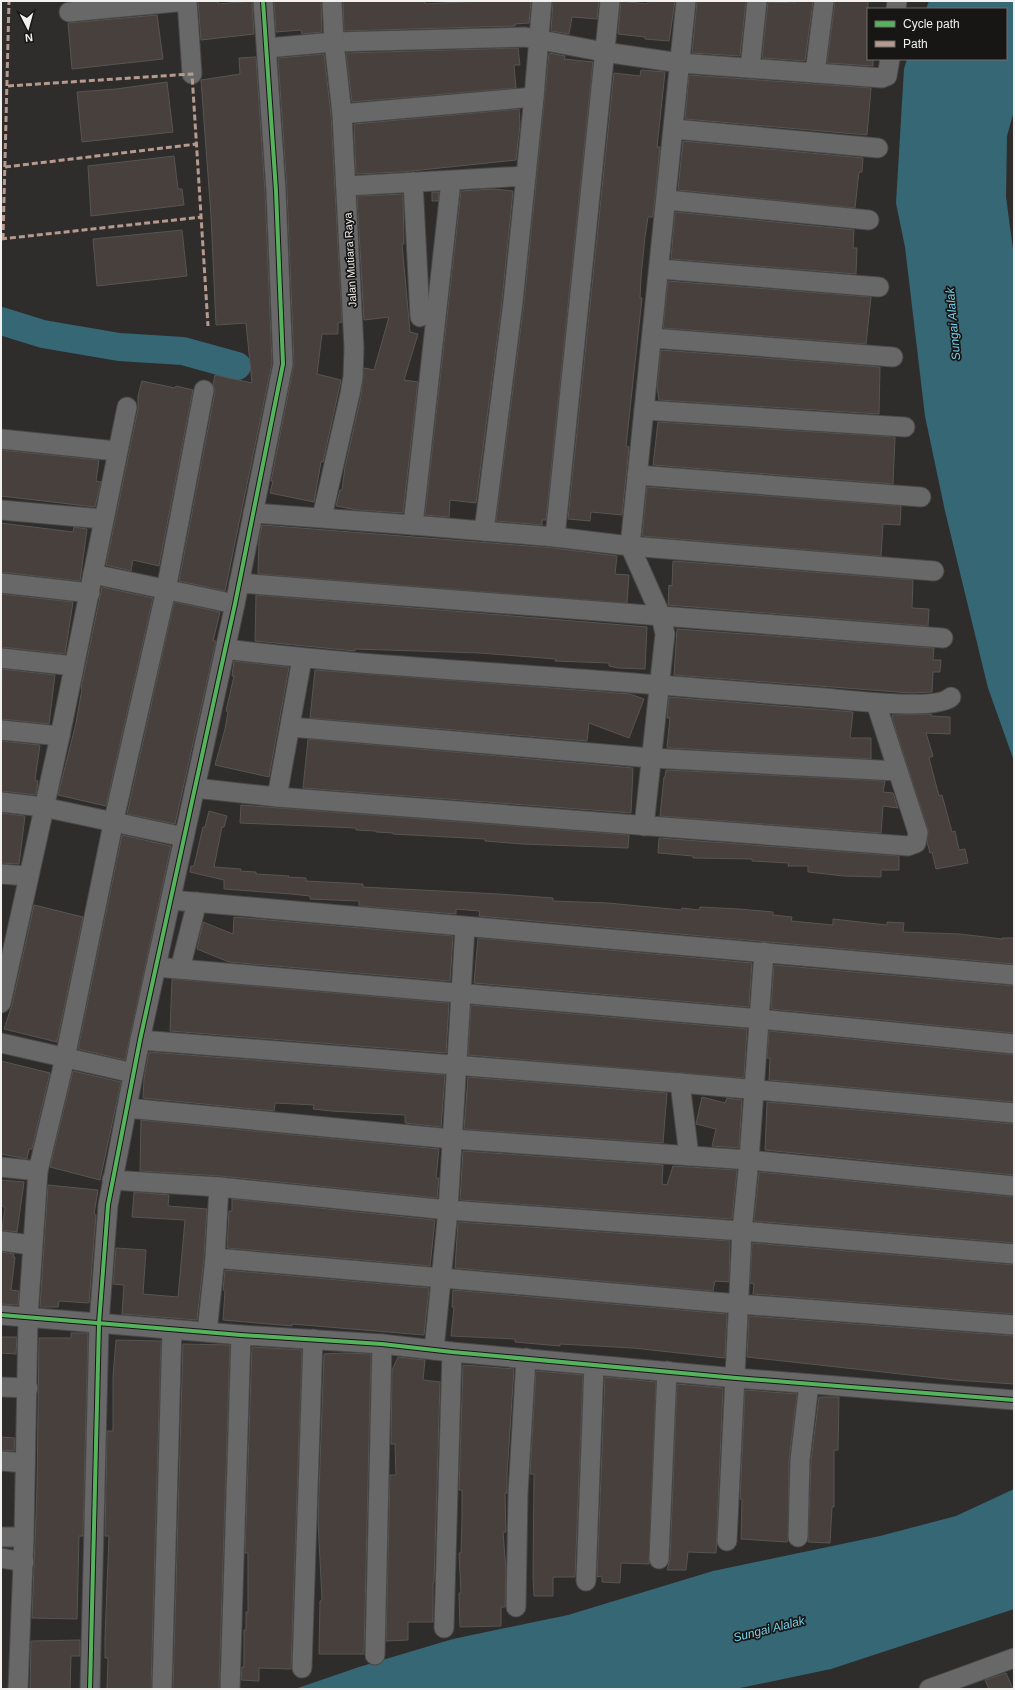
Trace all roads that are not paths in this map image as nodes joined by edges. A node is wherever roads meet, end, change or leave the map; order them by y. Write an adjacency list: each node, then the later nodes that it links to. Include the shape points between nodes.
1 (187, 1): 9 (street); 18 (street)
2 (263, 1): 12 (street)
3 (332, 1): 11 (street, Jalan Mutiara Raya)
4 (542, 1): 10 (street)
5 (610, 1): 13 (street)
6 (686, 1): 15 (street)
7 (757, 1): 16 (street)
8 (824, 1): 17 (street)
9 (69, 12)
10 (538, 38): 11 (street); 13 (street); 19 (street)
11 (334, 42): 12 (street); 20 (street, Jalan Mutiara Raya)
12 (267, 48): 43 (street, via 283,364)
13 (604, 52): 15 (street); 48 (street)
14 (890, 60): 17 (street, via 886,78)
15 (680, 63): 16 (street); 21 (street)
16 (750, 68): 17 (street)
17 (815, 73)
18 (192, 74)
19 (534, 97): 20 (street); 23 (street)
20 (342, 114): 26 (street, Jalan Mutiara Raya)
21 (674, 129): 22 (street); 27 (street)
22 (878, 148)
23 (526, 176): 24 (street); 47 (street, via 514,302)
24 (451, 181): 25 (street); 46 (street)
25 (413, 182): 26 (street); 31 (street)
26 (346, 186): 44 (street, Jalan Mutiara Raya, via 354,348 353,377)
27 (667, 200): 28 (street); 29 (street)
28 (868, 220)
29 (660, 269): 30 (street); 32 (street)
30 (879, 287)
31 (420, 317)
32 (652, 338): 33 (street); 36 (street)
33 (893, 357)
34 (204, 390): 54 (street)
35 (127, 407): 39 (street)
36 (644, 410): 37 (street); 40 (street)
37 (906, 427)
38 (1, 439): 39 (street)
39 (116, 451): 45 (street)
40 (637, 475): 41 (street); 49 (street)
41 (921, 497)
42 (1, 510): 45 (street)
43 (253, 513): 44 (street); 53 (street)
44 (322, 517): 46 (street)
45 (103, 519): 51 (street)
46 (413, 525): 47 (street)
47 (484, 531): 48 (street)
48 (555, 537): 49 (street)
49 (630, 546): 50 (street); 57 (street)
50 (934, 572)
51 (93, 574): 54 (street); 55 (street)
52 (1, 583): 55 (street)
53 (239, 583): 56 (street); 57 (street)
54 (166, 590): 56 (street); 75 (street)
55 (90, 593): 62 (street)
56 (235, 604): 59 (street)
57 (660, 616): 58 (street); 63 (street, via 664,634)
58 (943, 638)
59 (226, 649): 61 (street); 71 (street)
60 (1, 658): 62 (street)
61 (302, 659): 63 (street); 66 (street)
62 (74, 666): 68 (street)
63 (660, 685): 65 (street); 69 (street)
64 (951, 697): 65 (street, via 932,704)
65 (876, 703): 70 (street)
66 (291, 727): 69 (street); 72 (street)
67 (1, 730): 68 (street)
68 (60, 736): 74 (street)
69 (651, 758): 70 (street); 76 (street)
70 (897, 771): 76 (street, via 918,833 916,842 908,846)
71 (195, 788): 72 (street); 77 (street)
72 (277, 798): 76 (street)
73 (1, 802): 74 (street)
74 (43, 808): 75 (street); 79 (street)
75 (113, 824): 77 (street); 94 (street)
76 (644, 826)
77 (184, 838): 80 (street)
78 (1, 874): 79 (street)
79 (28, 876): 83 (street)
80 (170, 900): 81 (street); 85 (street)
81 (197, 902): 82 (street); 86 (street)
82 (465, 927): 84 (street); 88 (street)
83 (7, 948): 89 (street)
84 (764, 952): 87 (street); 90 (street)
85 (156, 967): 86 (street); 91 (street)
86 (180, 969): 88 (street)
87 (1014, 975)
88 (462, 994): 90 (street); 95 (street)
89 (1, 1003)
90 (760, 1019): 93 (street); 98 (street)
91 (140, 1040): 95 (street); 96 (street)
92 (1, 1043): 94 (street)
93 (1014, 1044)
94 (65, 1058): 96 (street); 105 (street)
95 (456, 1066): 97 (street); 101 (street)
96 (133, 1074): 99 (street)
97 (680, 1083): 98 (street); 102 (street)
98 (754, 1089): 100 (street); 103 (street)
99 (127, 1108): 101 (street); 106 (street)
100 (1014, 1113)
101 (452, 1139): 102 (street); 109 (street)
102 (689, 1156): 103 (street)
103 (750, 1160): 107 (street); 110 (street)
104 (1, 1167): 105 (street)
105 (38, 1171): 112 (street)
106 (112, 1180): 108 (street); 119 (street)
107 (1014, 1186)
108 (219, 1187): 109 (street); 114 (street)
109 (448, 1210): 110 (street); 115 (street)
110 (742, 1231): 113 (street); 116 (street)
111 (1, 1241): 112 (street)
112 (31, 1245): 118 (street)
113 (1014, 1254)
114 (215, 1258): 115 (street); 122 (street)
115 (442, 1278): 116 (street); 126 (street)
116 (738, 1304): 120 (street); 130 (street)
117 (1, 1315): 118 (street)
118 (28, 1317): 119 (street); 133 (street)
119 (99, 1323): 121 (street); 152 (street)
120 (1014, 1325)
121 (172, 1329): 122 (street); 153 (street)
122 (206, 1332): 123 (street)
123 (241, 1335): 124 (street); 154 (street)
124 (313, 1339): 125 (street); 149 (street)
125 (382, 1344): 126 (street); 147 (street)
126 (443, 1351): 127 (street); 146 (street)
127 (526, 1358): 128 (street); 145 (street, via 518,1493)
128 (594, 1365): 129 (street); 144 (street)
129 (667, 1371): 130 (street); 142 (street)
130 (736, 1378): 131 (street); 140 (street)
131 (809, 1384): 134 (street); 139 (street, via 800,1460)
132 (1, 1387): 133 (street)
133 (28, 1388): 136 (street)
134 (1014, 1400)
135 (1, 1461): 136 (street)
136 (25, 1462): 138 (street)
137 (1, 1537): 138 (street)
138 (24, 1537): 143 (street)
139 (798, 1537)
140 (727, 1541)
141 (1, 1558): 143 (street)
142 (659, 1559)
143 (24, 1562): 151 (street)
144 (586, 1581)
145 (516, 1606)
146 (444, 1628)
147 (375, 1655)
148 (1014, 1658): 150 (street)
149 (302, 1668)
150 (965, 1683): 155 (street)
151 (18, 1689)
152 (90, 1689)
153 (162, 1689)
154 (230, 1689)
155 (929, 1689)

